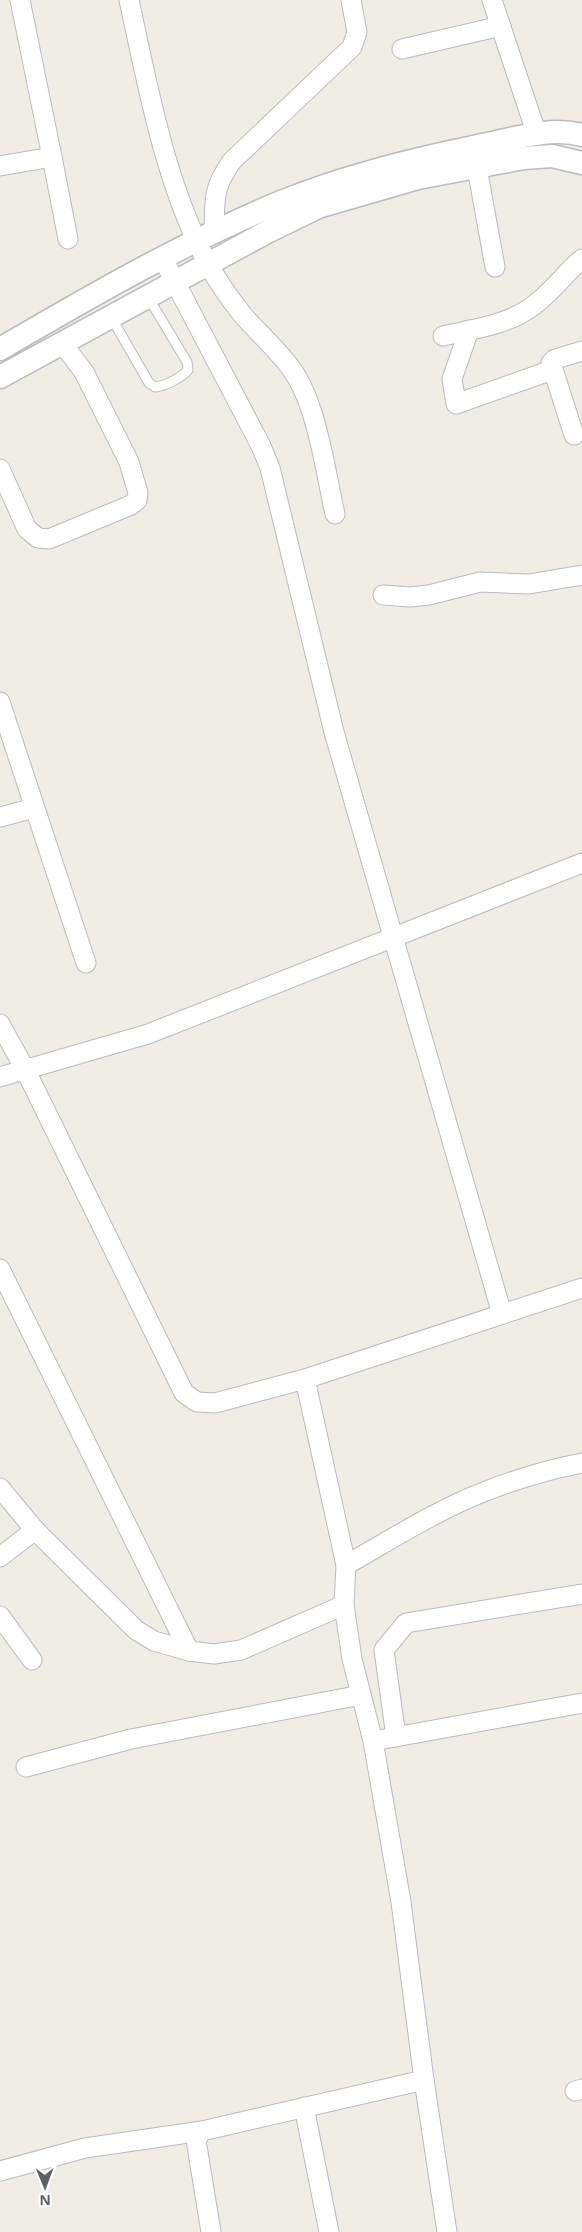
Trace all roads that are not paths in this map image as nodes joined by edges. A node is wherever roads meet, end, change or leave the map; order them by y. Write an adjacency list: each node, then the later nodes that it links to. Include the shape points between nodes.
1 (20, 0): 9 (street)
2 (129, 0): 13 (street, via 160,135 178,193)
3 (351, 0): 13 (street, via 357,32 352,47 232,161 216,189)
4 (492, 0): 5 (street)
5 (501, 26): 6 (street); 7 (street)
6 (402, 49)
7 (536, 135): 8 (street, via 560,132); 13 (street, via 413,160 332,184 281,202)
8 (582, 135)
9 (52, 158): 11 (street); 14 (street)
10 (582, 163): 12 (street, via 552,156)
11 (0, 166)
12 (477, 168): 17 (street, via 418,178 318,207); 18 (street)
13 (206, 237): 15 (street); 17 (street)
14 (68, 239)
15 (163, 259): 19 (street); 25 (street)
16 (582, 259): 22 (street, via 535,305 519,315)
17 (208, 264): 19 (street); 31 (street, via 241,313 290,367 299,383 313,418)
18 (495, 267)
19 (176, 281): 20 (street); 38 (street, via 270,468 334,732)
20 (148, 297): 21 (street); 21 (lane, via 187,362 188,370 184,374 161,386 149,383)
21 (111, 317): 24 (street)
22 (469, 330): 23 (street); 27 (street, via 452,379 456,404)
23 (443, 336)
24 (62, 343): 28 (street); 30 (street, via 84,372 129,462 137,500 49,539 38,538 27,529)
25 (0, 349)
26 (582, 352): 27 (street, via 555,359 551,364)
27 (552, 370): 29 (street)
28 (0, 377)
29 (574, 435)
30 (0, 469)
31 (335, 514)
32 (582, 575): 33 (street, via 529,584 480,582 410,597)
33 (383, 595)
34 (0, 702): 35 (street)
35 (34, 808): 36 (street); 39 (street)
36 (0, 817)
37 (582, 864): 38 (street)
38 (394, 938): 41 (street, via 148,1034); 46 (street)
39 (86, 963)
40 (0, 1024): 41 (street)
41 (25, 1069): 42 (street); 47 (street, via 184,1394 197,1402 215,1403)
42 (0, 1077)
43 (0, 1269): 45 (street)
44 (582, 1288): 46 (street)
45 (5, 1293): 56 (street)
46 (502, 1314): 47 (street)
47 (305, 1379): 52 (street)
48 (582, 1462): 52 (street, via 486,1491 435,1515)
49 (0, 1488): 50 (street)
50 (35, 1530): 51 (street); 56 (street, via 136,1630 154,1641)
51 (0, 1557)
52 (346, 1565): 54 (street)
53 (582, 1594): 60 (street, via 406,1623 384,1650)
54 (344, 1609): 56 (street, via 241,1650 214,1654); 58 (street)
55 (0, 1616): 57 (street)
56 (189, 1651)
57 (32, 1660)
58 (361, 1695): 61 (street); 62 (street, via 131,1739)
59 (582, 1703): 60 (street)
60 (396, 1737): 61 (street)
61 (373, 1741): 63 (street, via 401,1902)
62 (26, 1767)
63 (424, 2080): 64 (street); 69 (street)
64 (304, 2107): 65 (street); 68 (street)
65 (202, 2131): 66 (street, via 85,2148); 67 (street, via 196,2140)
66 (0, 2171)
67 (210, 2232)
68 (329, 2232)
69 (447, 2232)

